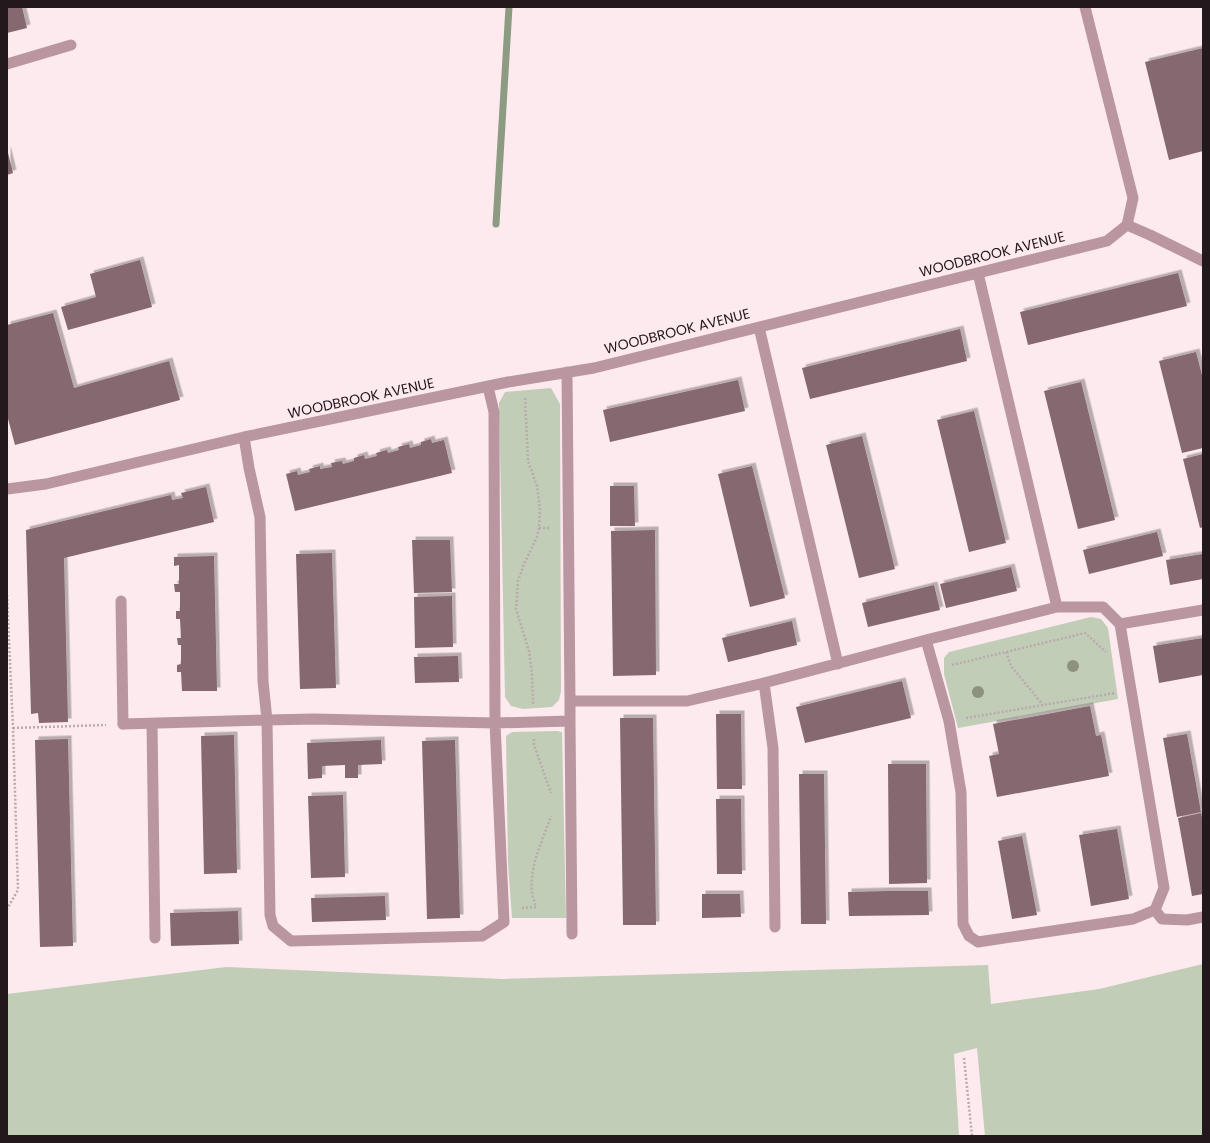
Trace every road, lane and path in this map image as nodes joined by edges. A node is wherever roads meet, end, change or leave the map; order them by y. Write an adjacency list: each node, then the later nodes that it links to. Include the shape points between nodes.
1 (1085, 7): 4 (street, via 1133,198)
2 (72, 45): 3 (street)
3 (7, 64)
4 (1127, 225): 5 (street); 6 (street, WOODBROOK AVENUE, via 1107,241)
5 (1203, 261)
6 (978, 273): 7 (street, WOODBROOK AVENUE); 15 (street)
7 (759, 327): 8 (street, WOODBROOK AVENUE, via 594,368); 21 (street)
8 (567, 372): 9 (street, WOODBROOK AVENUE); 25 (street)
9 (525, 379): 10 (street, WOODBROOK AVENUE); 30 (path, via 528,461 537,486 540,509 537,537 518,581 516,609 529,651)
10 (488, 387): 11 (street, WOODBROOK AVENUE); 31 (street, via 494,412)
11 (244, 437): 12 (street, WOODBROOK AVENUE, via 46,484); 27 (street, via 260,517 263,680)
12 (7, 489)
13 (7, 595): 34 (path)
14 (121, 601): 32 (street)
15 (1057, 607): 17 (street, via 1103,607); 18 (street)
16 (1203, 610): 17 (street)
17 (1120, 624): 19 (street)
18 (926, 640): 21 (street); 22 (street)
19 (1124, 649): 20 (path, via 1107,652 1085,633); 24 (street)
20 (1006, 652): 22 (path); 26 (path, via 1011,666)
21 (838, 664): 23 (street)
22 (935, 670): 29 (street)
23 (764, 683): 25 (street, via 687,701); 41 (street, via 773,748)
24 (1131, 690): 26 (path); 39 (street, via 1164,888)
25 (570, 701): 28 (street)
26 (1043, 705): 29 (path)
27 (267, 720): 31 (street); 31 (street, via 270,915 273,926 291,941 482,936 504,922); 33 (street)
28 (570, 721): 30 (street); 42 (street)
29 (949, 721): 39 (street, via 961,792 963,924 969,936 978,942 1132,919)
30 (532, 722): 31 (street); 35 (path, via 534,745)
31 (495, 723)
32 (123, 724): 33 (street); 34 (path)
33 (152, 724): 43 (street)
34 (13, 728): 38 (path, via 18,890)
35 (552, 796)
36 (552, 808): 37 (path, via 552,816 534,863 532,892)
37 (536, 907)
38 (7, 909)
39 (1154, 910): 40 (street, via 1162,919 1187,920)
40 (1203, 917)
41 (775, 927)
42 (572, 934)
43 (155, 938)
44 (964, 1058): 45 (path)
45 (972, 1136)

